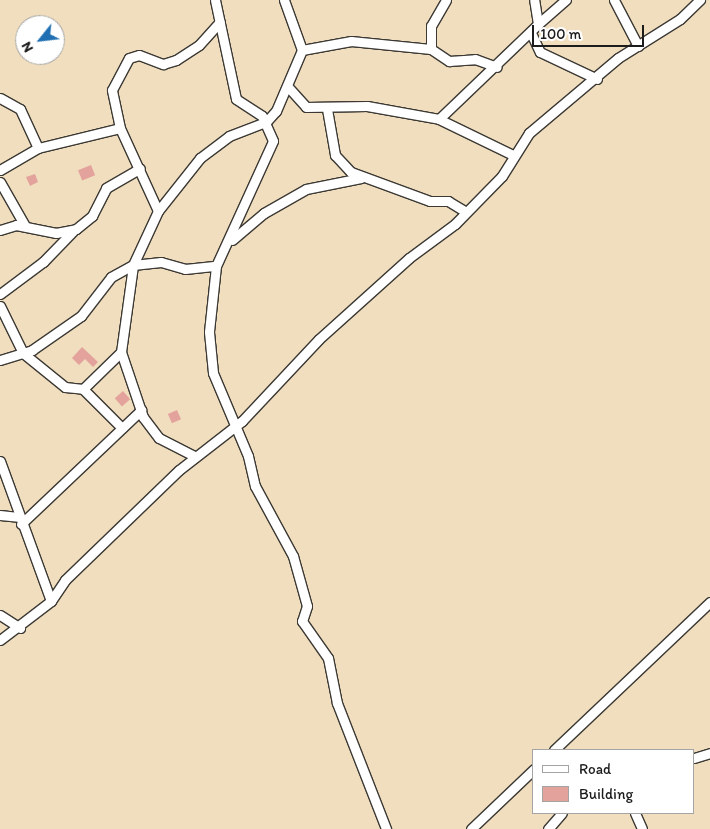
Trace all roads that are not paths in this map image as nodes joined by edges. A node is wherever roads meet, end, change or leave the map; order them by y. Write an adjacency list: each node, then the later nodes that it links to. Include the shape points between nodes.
1 (215, 0): 8 (street)
2 (284, 0): 13 (street)
3 (446, 0): 12 (street, via 432,26)
4 (534, 0): 9 (street)
5 (566, 0): 9 (street)
6 (614, 0): 11 (street)
7 (700, 0): 11 (street, via 680,19)
8 (220, 22): 20 (street, via 228,76 236,99); 21 (street, via 199,45 176,60 162,64 139,55 129,58 111,94)
9 (538, 24): 10 (street)
10 (531, 33): 14 (street); 15 (street, via 540,52)
11 (638, 46): 15 (street)
12 (431, 49): 13 (street, via 351,41); 14 (street, via 449,61 475,59)
13 (302, 50): 16 (street)
14 (497, 66): 19 (street)
15 (597, 79): 23 (street, via 529,133)
16 (289, 88): 18 (street, via 306,107); 20 (street)
17 (0, 98): 22 (street, via 20,109)
18 (327, 109): 19 (street, via 367,106); 26 (street, via 335,155)
19 (439, 119): 23 (street)
20 (266, 122): 28 (street, via 215,145); 33 (street, via 273,141)
21 (120, 128): 22 (street); 24 (street)
22 (38, 148): 25 (street)
23 (513, 155): 29 (street, via 502,176)
24 (140, 168): 28 (street); 31 (street, via 106,188 92,216)
25 (0, 170)
26 (362, 178): 29 (street, via 430,201 448,201); 33 (street, via 306,189 264,213)
27 (0, 182): 30 (street)
28 (158, 211): 34 (street)
29 (466, 212): 44 (street, via 319,339)
30 (26, 226): 31 (street, via 56,233); 32 (street)
31 (76, 228): 36 (street, via 43,262)
32 (0, 230)
33 (226, 245): 35 (street)
34 (133, 265): 35 (street, via 162,262 185,269); 38 (street, via 125,298); 39 (street, via 112,277 81,316)
35 (216, 266): 44 (street, via 209,332 213,373)
36 (0, 294)
37 (0, 306): 39 (street)
38 (121, 352): 41 (street); 42 (street)
39 (23, 353): 40 (street); 41 (street, via 65,387)
40 (0, 360)
41 (84, 389): 43 (street)
42 (141, 410): 43 (street); 45 (street, via 159,438)
43 (122, 428): 48 (street)
44 (235, 428): 45 (street); 60 (street, via 255,486 294,556 307,606 302,621 328,658 337,703)
45 (194, 456): 49 (street, via 64,580)
46 (0, 461): 48 (street)
47 (0, 515): 48 (street)
48 (20, 520): 49 (street)
49 (50, 601): 52 (street)
50 (710, 602): 54 (street)
51 (0, 615): 52 (street)
52 (20, 628): 53 (street)
53 (0, 640)
54 (555, 749)
55 (710, 753): 56 (street)
56 (695, 758)
57 (532, 771): 61 (street)
58 (561, 814): 62 (street)
59 (635, 814): 63 (street)
60 (386, 829)
61 (471, 829)
62 (548, 829)
63 (642, 829)

